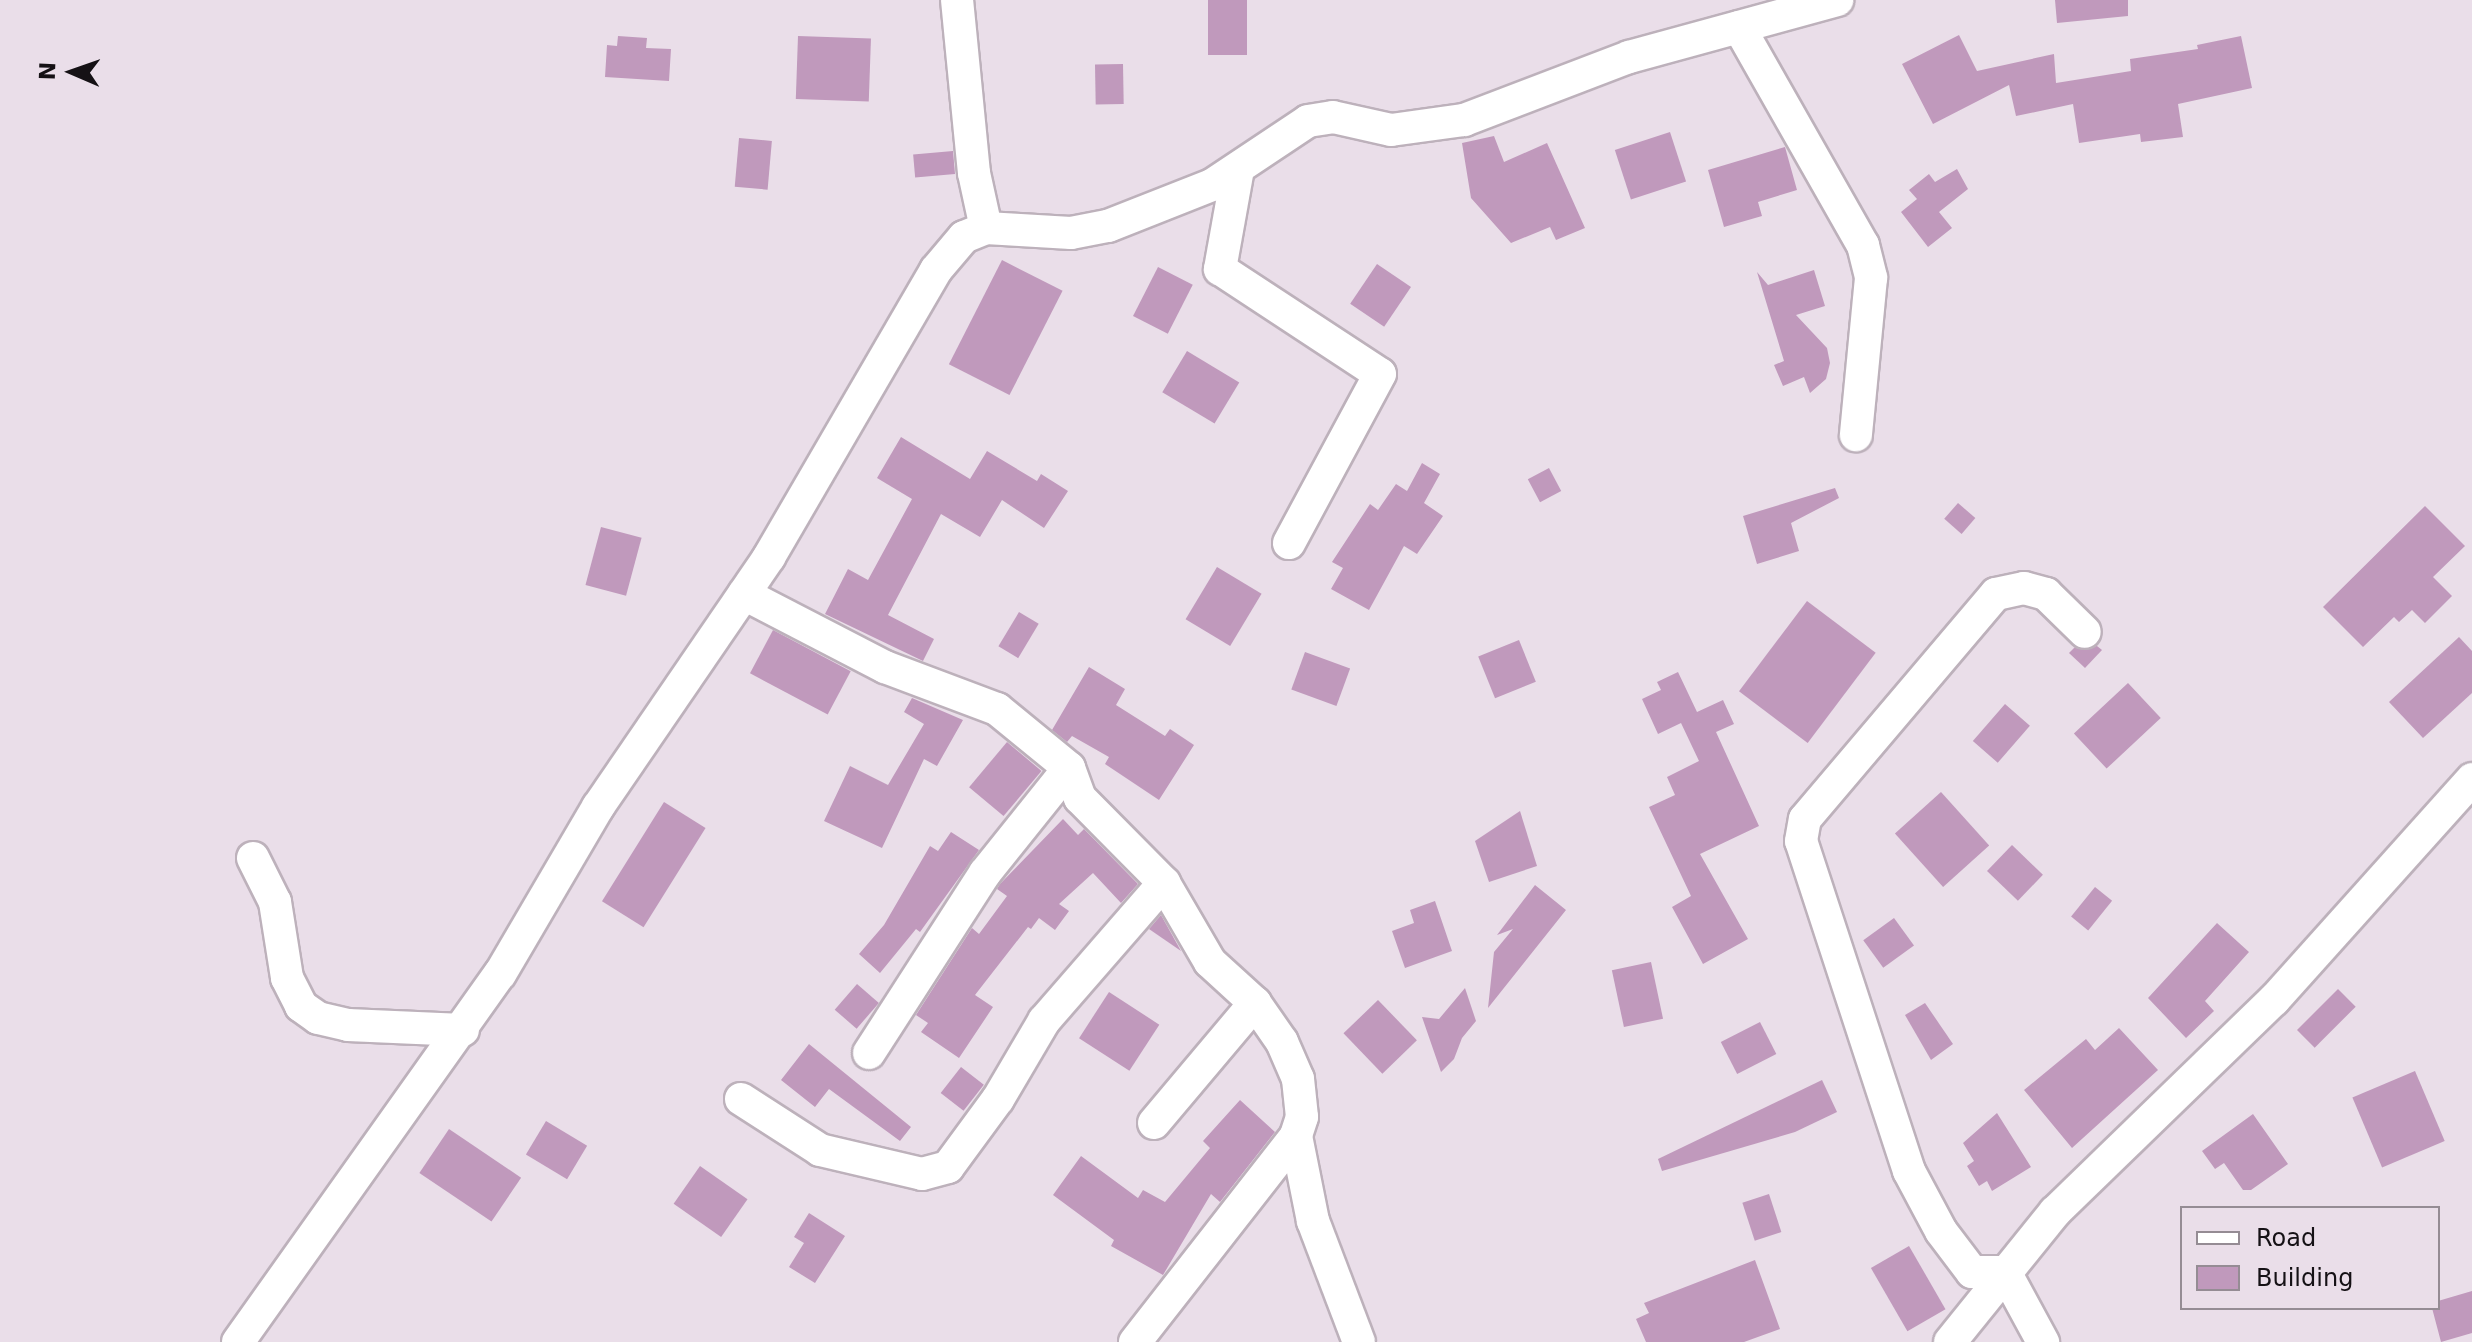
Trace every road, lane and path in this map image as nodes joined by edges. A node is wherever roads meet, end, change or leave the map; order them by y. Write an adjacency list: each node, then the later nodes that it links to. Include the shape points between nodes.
1 (957, 0): 5 (street, via 974,173)
2 (1837, 0): 3 (street)
3 (1739, 27): 4 (street, via 1629,57 1432,127 1391,130 1333,117 1308,121); 6 (street, via 1863,245 1871,278)
4 (1238, 169): 5 (street, via 1212,185 1108,226 1071,233); 7 (street, via 1220,269 1380,374)
5 (986, 228): 8 (street, via 964,237 936,270)
6 (1856, 435)
7 (1289, 543)
8 (744, 594): 10 (street, via 885,667 997,709); 15 (street, via 598,807)
9 (2085, 632): 20 (street, via 2046,594 2024,588 1996,594 1805,819 1801,841 1909,1171 1941,1231 1972,1272)
10 (1069, 768): 13 (street, via 1080,798); 16 (street, via 985,873)
11 (2472, 779): 20 (street, via 2274,1000 2055,1212)
12 (253, 858): 15 (street, via 275,902 287,978 301,1006 318,1018 348,1025)
13 (1164, 883): 14 (street, via 1210,962); 17 (street, via 1044,1021 984,1121 948,1167 922,1174 820,1150)
14 (1255, 1003): 18 (street); 19 (street, via 1282,1042 1298,1079 1302,1117)
15 (463, 1030): 21 (street)
16 (869, 1053)
17 (741, 1099)
18 (1154, 1123)
19 (1296, 1136): 22 (street); 23 (street, via 1313,1221)
20 (2005, 1272): 24 (street); 25 (street)
21 (238, 1342)
22 (1135, 1342)
23 (1359, 1342)
24 (1950, 1342)
25 (2043, 1342)

